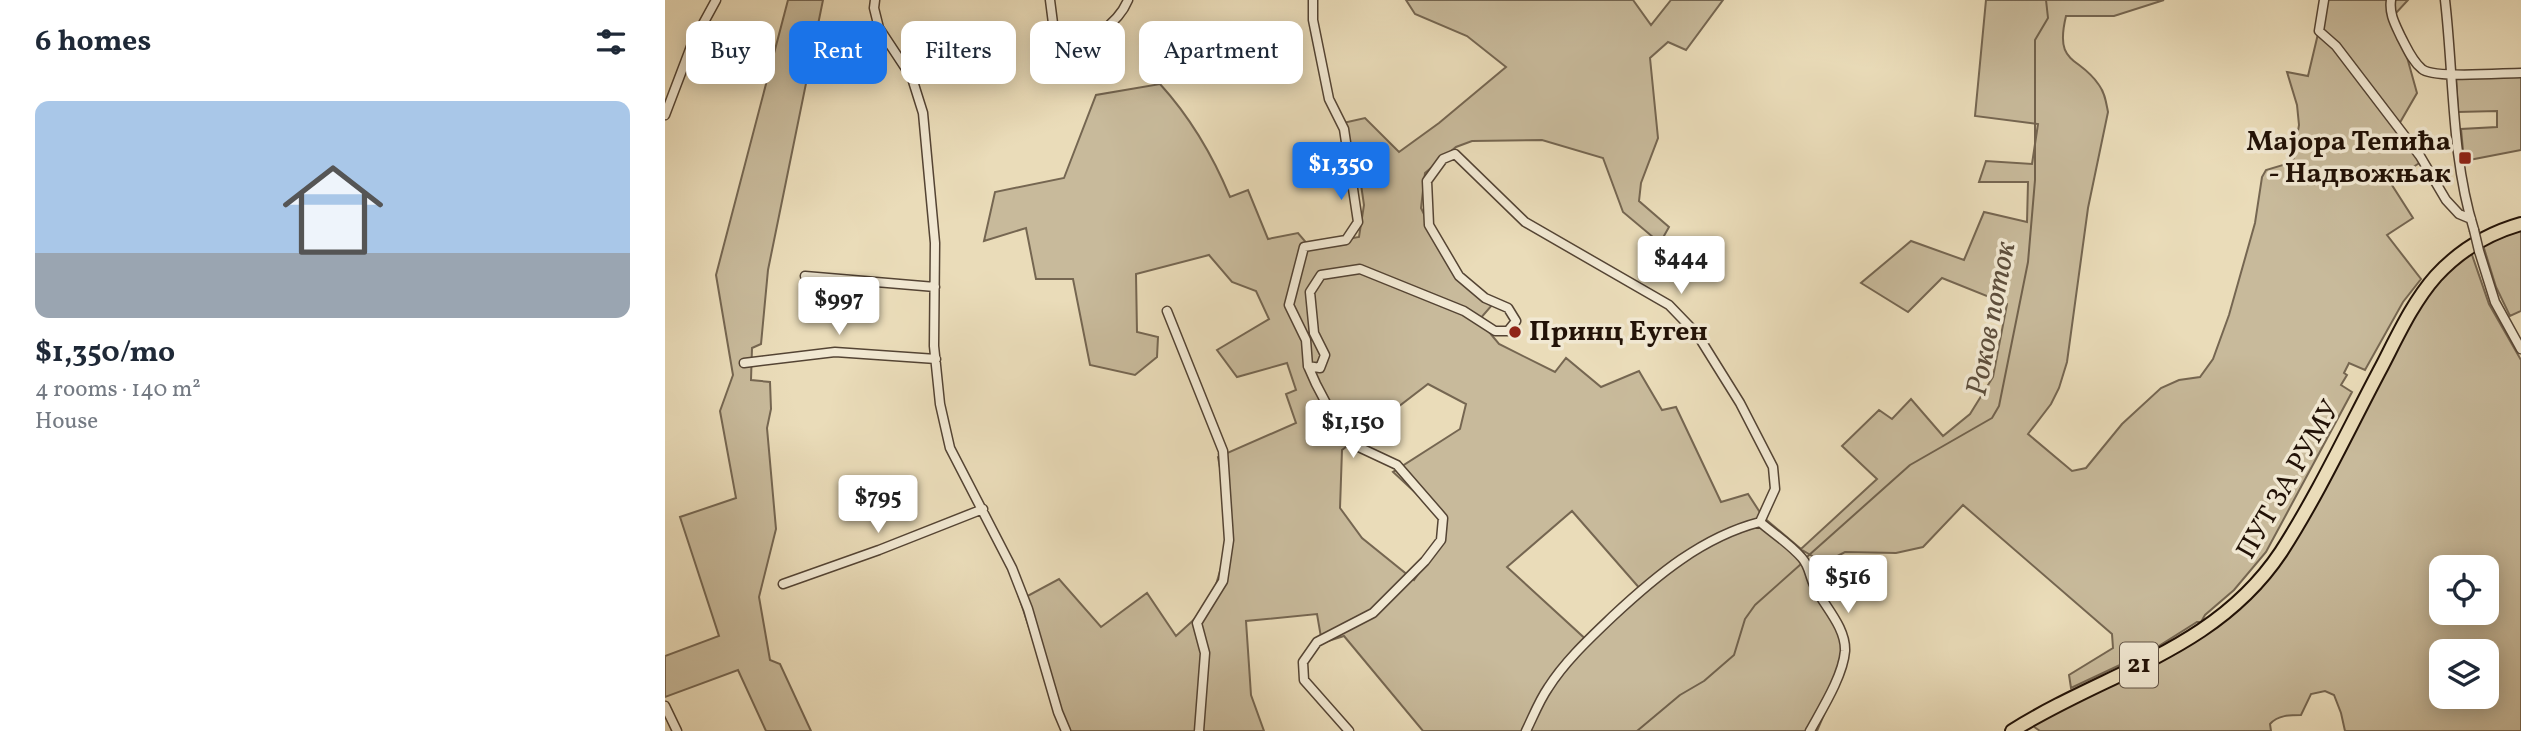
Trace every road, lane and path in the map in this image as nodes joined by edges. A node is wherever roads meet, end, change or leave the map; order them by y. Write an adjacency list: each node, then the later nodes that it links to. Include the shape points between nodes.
1 (716, 0): 11 (street, via 692,44)
2 (876, 0): 15 (street, via 879,28 912,78 923,113)
3 (1050, 0): 4 (street, via 1054,31 1062,42 1072,45 1114,19)
4 (1128, 0)
5 (1313, 0): 20 (street, via 1329,99 1344,129 1358,222 1346,240 1304,247 1289,305 1306,340)
6 (2324, 0): 12 (street, via 2319,31 2336,46 2420,156 2446,200)
7 (2391, 0): 10 (street, via 2391,14 2421,69)
8 (2445, 0): 10 (street)
9 (2521, 73): 10 (street)
10 (2452, 74): 12 (street, via 2457,158)
11 (665, 115)
12 (2471, 219): 17 (street, bridge, via 2495,302)
13 (2521, 224): 31 (main road, ПУТ ЗА РУМУ / 21, via 2480,241 2447,266 2423,293 2299,523 2246,595 2196,636)
14 (805, 276): 15 (street)
15 (935, 287): 18 (street)
16 (1167, 311): 27 (street, via 1223,452 1229,528 1223,581 1197,623 1205,653)
17 (2521, 349)
18 (936, 359): 19 (street, via 835,352); 21 (street, via 950,448)
19 (744, 363)
20 (1308, 366): 22 (street, via 1320,368 1325,355 1314,332 1310,292 1321,275 1360,269 1464,311 1495,331 1508,331 1516,321 1509,308 1485,298 1459,276 1429,225 1427,181 1443,159 1455,154 1525,222 1669,304 1697,334 1773,467 1775,489); 28 (street, via 1350,443 1398,465 1443,518 1441,540 1425,561 1373,613 1317,642 1303,662 1304,680)
21 (983, 509): 23 (street); 26 (street, via 1028,609)
22 (1760, 522): 29 (street, via 1667,567 1587,640 1548,687); 30 (street, via 1809,566 1815,588 1844,642 1833,687)
23 (783, 584)
24 (665, 705): 25 (street)
25 (677, 731)
26 (1066, 731)
27 (1199, 731)
28 (1349, 731)
29 (1527, 731)
30 (1810, 731)
31 (2012, 731)

